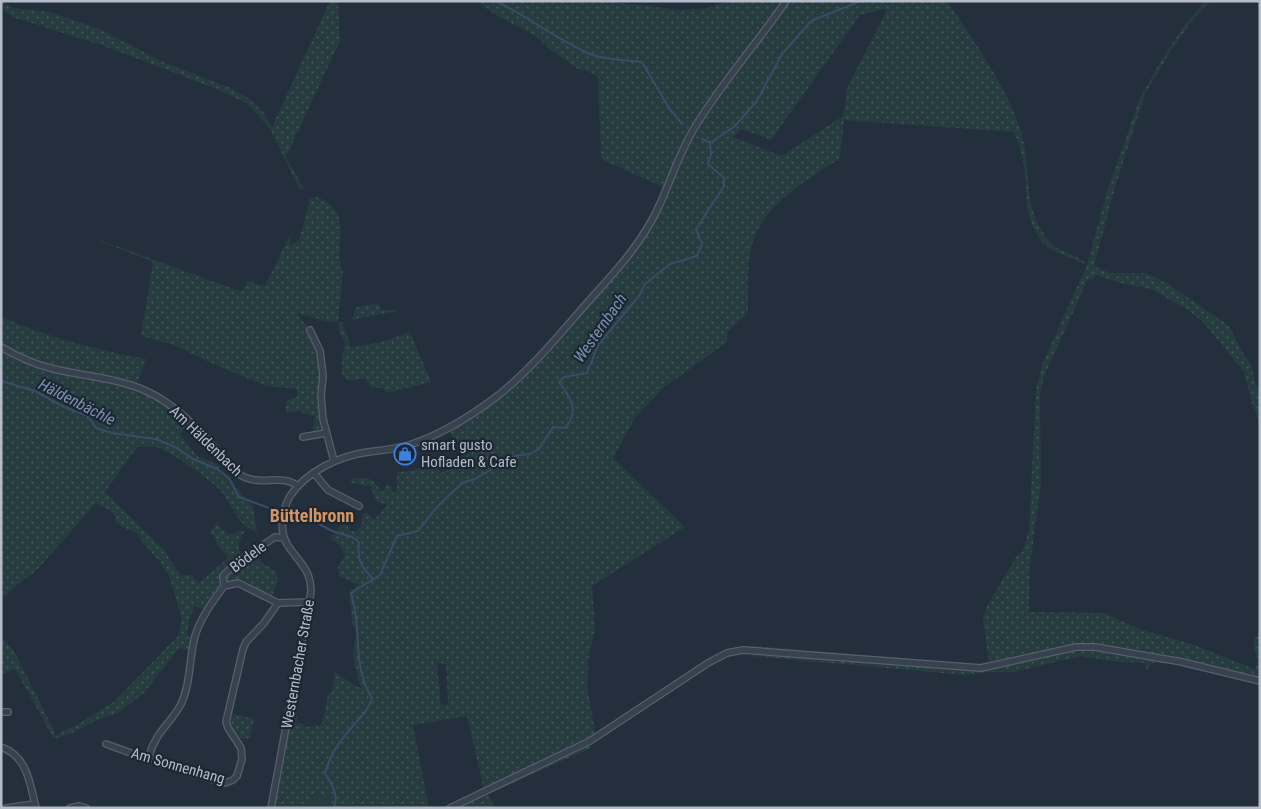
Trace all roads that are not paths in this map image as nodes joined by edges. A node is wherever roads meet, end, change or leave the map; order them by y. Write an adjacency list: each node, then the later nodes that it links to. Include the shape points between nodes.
1 (786, 1): 6 (street, via 696,124 654,216 630,254 549,348 499,394 457,422 411,444 353,454)
2 (310, 330): 4 (street, via 320,351)
3 (1, 348): 8 (street, Am Häldenbach, via 41,366 143,389 190,422 244,478 289,480)
4 (326, 433): 5 (street); 6 (street)
5 (303, 438)
6 (334, 461): 7 (street)
7 (314, 473): 8 (street); 9 (street, via 328,490)
8 (298, 486): 10 (street, via 286,505 282,522)
9 (359, 506)
10 (284, 538): 11 (street, Bödele, via 275,537 236,563 223,576); 12 (street, Westernbacher Straße, via 306,569 311,592)
11 (224, 586): 13 (street, via 238,582); 17 (street, via 199,624 181,704 156,737)
12 (309, 602): 13 (street); 22 (street, Westernbacher Straße)
13 (278, 603): 17 (street, Am Sonnenhang, via 242,649 227,715 228,728 242,754 234,780 225,782 161,764)
14 (1260, 680): 23 (street, via 1095,647 1076,647 981,668 743,650 727,653 708,664 590,741)
15 (106, 744): 17 (street, Am Sonnenhang, via 139,756)
16 (1, 747): 18 (street, via 25,768)
17 (149, 756)
18 (35, 806): 19 (street)
19 (6, 808)
20 (70, 808): 21 (street)
21 (86, 808)
22 (271, 808)
23 (450, 808)

